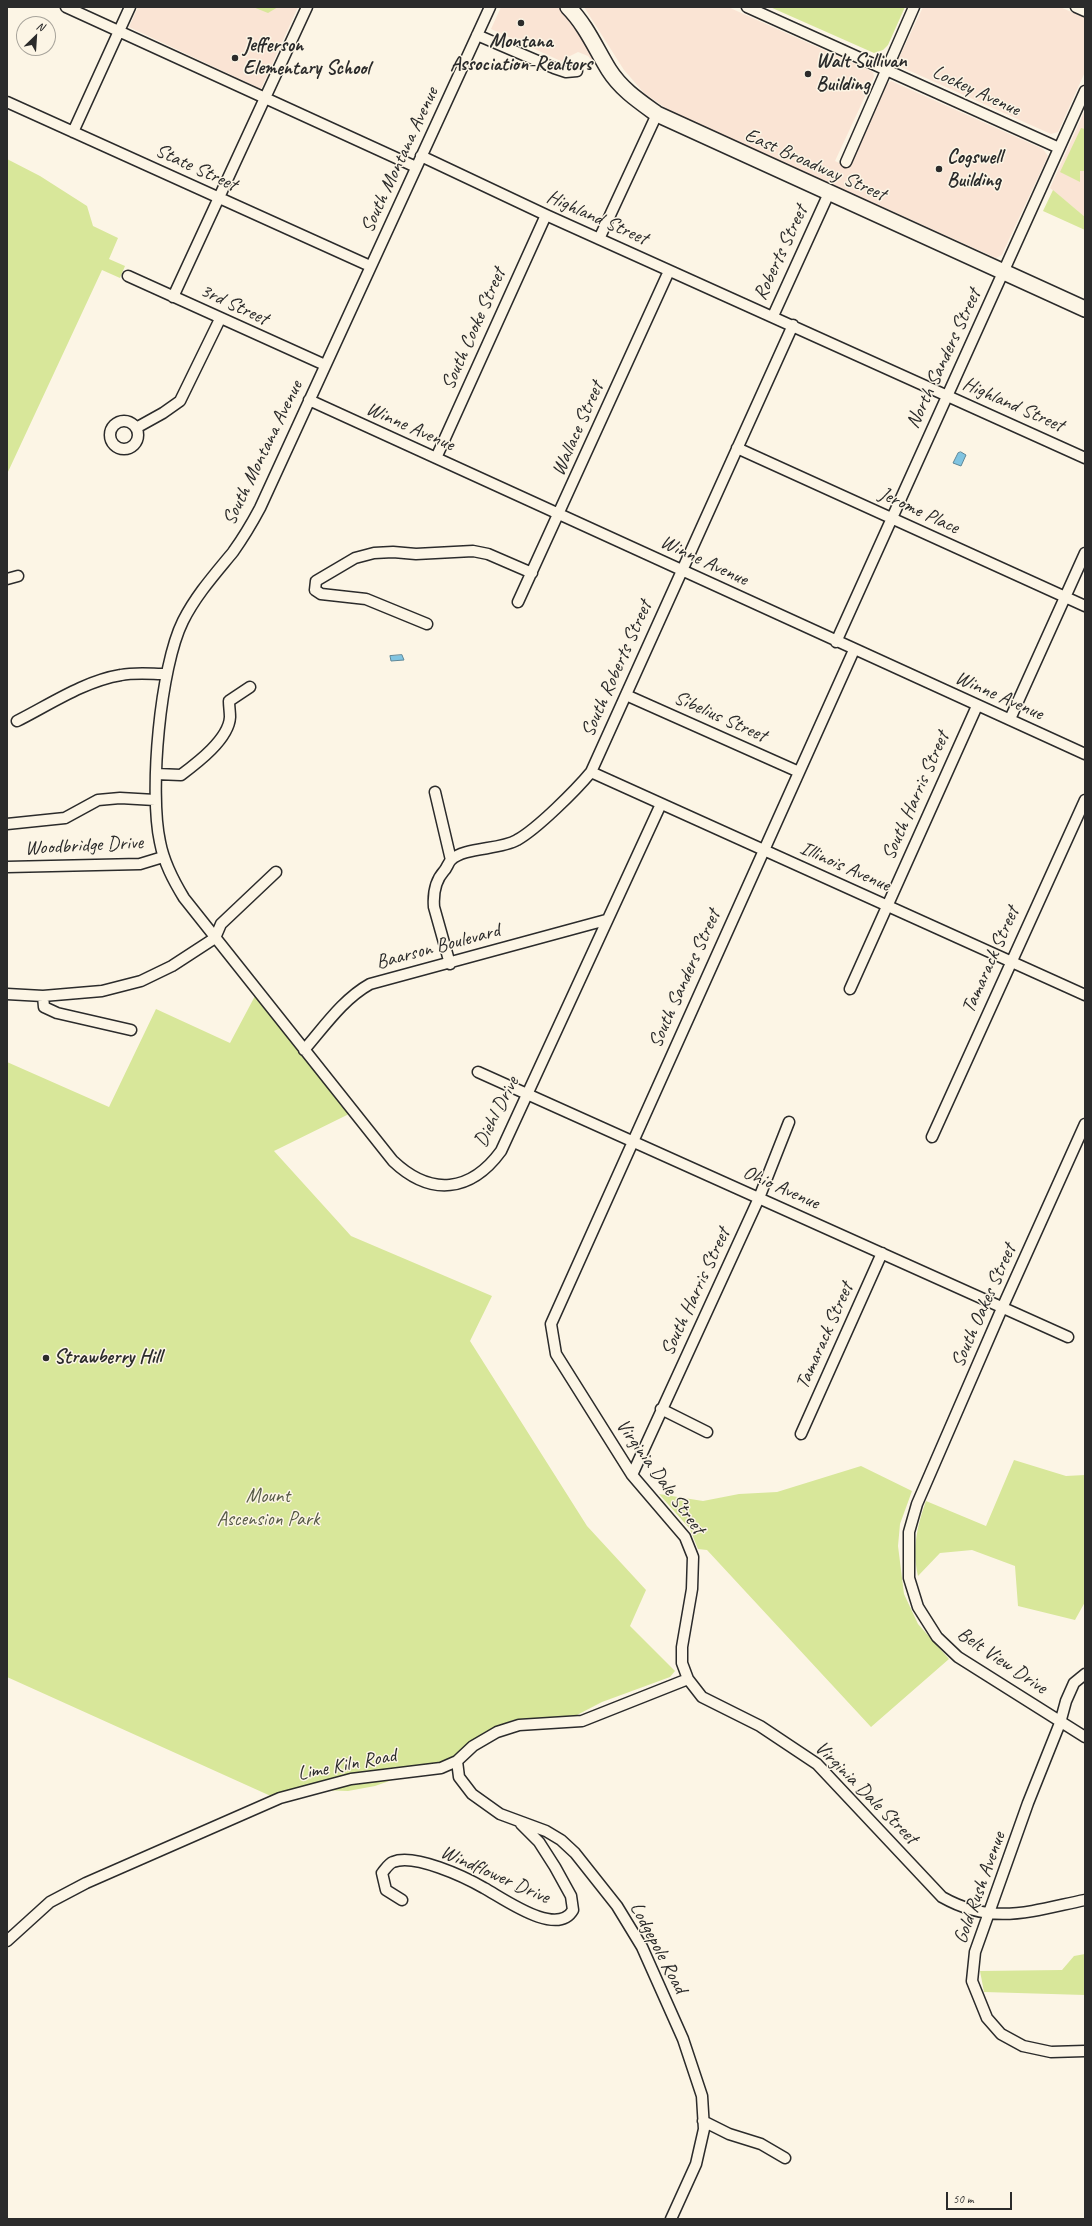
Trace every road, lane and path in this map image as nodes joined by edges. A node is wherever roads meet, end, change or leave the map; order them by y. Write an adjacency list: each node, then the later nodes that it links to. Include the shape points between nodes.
1 (66, 7): 10 (street)
2 (130, 7): 10 (street)
3 (307, 7): 15 (street)
4 (490, 7): 11 (street, South Montana Avenue)
5 (568, 7): 17 (street, East Broadway Street, via 581,22 622,87)
6 (747, 7): 12 (street, Lockey Avenue)
7 (914, 7): 12 (street)
8 (1076, 7): 9 (street)
9 (1085, 11)
10 (119, 32): 15 (street); 18 (street)
11 (478, 35): 13 (street, via 554,68 566,72); 20 (street, South Montana Avenue)
12 (886, 69): 19 (street, Lockey Avenue); 21 (street)
13 (577, 71)
14 (1085, 91): 19 (street, North Sanders Street)
15 (264, 98): 22 (street); 24 (street)
16 (7, 102): 18 (street, State Street)
17 (656, 114): 23 (street, East Broadway Street); 26 (street)
18 (73, 132): 24 (street, State Street)
19 (1059, 148): 29 (street, North Sanders Street)
20 (421, 156): 22 (street, South Montana Avenue); 25 (street, Highland Street)
21 (846, 162)
22 (416, 167): 27 (street, South Montana Avenue)
23 (828, 193): 29 (street, East Broadway Street); 34 (street, Roberts Street)
24 (218, 199): 27 (street, State Street); 31 (street)
25 (546, 215): 26 (street, Highland Street); 42 (street, South Cooke Street)
26 (599, 239): 28 (street, Highland Street)
27 (370, 266): 37 (street, South Montana Avenue)
28 (669, 270): 33 (street, Highland Street); 44 (street, Wallace Street)
29 (1003, 272): 32 (street, East Broadway Street); 38 (street, North Sanders Street)
30 (128, 276): 31 (street, 3rd Street)
31 (173, 297): 35 (street, 3rd Street)
32 (1085, 309)
33 (760, 310): 34 (street, Roberts Street)
34 (773, 316): 36 (street, Highland Street)
35 (220, 319): 37 (street, 3rd Street); 40 (street, via 180,401)
36 (793, 325): 38 (street, Highland Street); 41 (street, South Roberts Street)
37 (326, 366): 39 (street, South Montana Avenue)
38 (947, 395): 43 (street, Highland Street); 45 (street, North Sanders Street)
39 (309, 400): 42 (street, Winne Avenue); 57 (street, South Montana Avenue, via 276,476 252,523 201,591 183,621 176,636)
40 (136, 428)
41 (737, 448): 45 (street, Jerome Place); 47 (street, South Roberts Street)
42 (436, 458): 44 (street, Winne Avenue)
43 (1085, 458)
44 (559, 514): 47 (street, Winne Avenue); 48 (street, Wallace Street)
45 (891, 518): 51 (street, Jerome Place); 55 (street, North Sanders Street)
46 (1085, 553): 51 (street)
47 (680, 570): 55 (street, Winne Avenue); 59 (street, South Roberts Street)
48 (532, 573): 52 (street, Wallace Street); 54 (street, via 488,554 473,551 416,554 393,552 355,558 316,580 315,590 321,594 366,598)
49 (18, 576): 50 (street)
50 (7, 579)
51 (1065, 598): 53 (street, Jerome Place); 61 (street)
52 (518, 602)
53 (1085, 606)
54 (427, 624)
55 (836, 642): 56 (street, Winne Avenue)
56 (854, 650): 60 (street, Winne Avenue); 65 (street, South Sanders Street)
57 (167, 674): 62 (street, via 122,674 107,678); 66 (street, South Montana Avenue)
58 (250, 687): 66 (street, via 229,701 230,718 220,739 209,753 181,775)
59 (626, 695): 64 (street, South Roberts Street); 65 (street, Sibelius Street)
60 (977, 706): 61 (street, Winne Avenue); 77 (street, South Harris Street)
61 (1010, 720): 63 (street, Winne Avenue)
62 (16, 721)
63 (1085, 754)
64 (590, 772): 70 (street, Illinois Avenue); 74 (street, South Roberts Street, via 554,809 516,841 462,854)
65 (799, 772): 72 (street, South Sanders Street)
66 (156, 774): 68 (street, South Montana Avenue)
67 (435, 792): 74 (street)
68 (155, 800): 71 (street, via 98,800 65,818); 73 (street, South Montana Avenue)
69 (1085, 800): 80 (street, Tamarack Street)
70 (661, 804): 72 (street, Illinois Avenue); 78 (street, Diehl Drive)
71 (7, 824)
72 (763, 850): 77 (street, Illinois Avenue); 93 (street, South Sanders Street)
73 (163, 857): 75 (street, Woodbridge Drive, via 140,864); 79 (street, South Montana Avenue, via 176,885)
74 (451, 860): 81 (street, via 437,882 433,898)
75 (7, 867)
76 (276, 872): 79 (street, via 221,924)
77 (887, 906): 80 (street, Illinois Avenue); 82 (street, South Harris Street)
78 (606, 920): 81 (street, Baarson Boulevard); 89 (street, Diehl Drive)
79 (215, 938): 85 (street, via 172,966 141,981 102,991); 87 (street, Diehl Drive)
80 (1010, 961): 84 (street, Illinois Avenue); 92 (street, Tamarack Street)
81 (450, 964): 87 (street, Baarson Boulevard, via 370,984 358,991)
82 (850, 989)
83 (7, 994): 85 (street)
84 (1085, 995)
85 (43, 996): 86 (street, via 44,1007 57,1013)
86 (131, 1030)
87 (304, 1050): 89 (street, Diehl Drive, via 393,1161 410,1175 429,1183 458,1184 481,1173 501,1151)
88 (478, 1072): 89 (street, Ohio Avenue)
89 (527, 1094): 93 (street, Ohio Avenue)
90 (789, 1122): 94 (street, South Harris Street)
91 (1085, 1124): 96 (street, South Oakes Street)
92 (932, 1137)
93 (632, 1141): 94 (street, Ohio Avenue); 97 (street, South Sanders Street)
94 (759, 1198): 95 (street, Ohio Avenue); 99 (street, South Harris Street)
95 (882, 1253): 96 (street, Ohio Avenue); 101 (street, Tamarack Street)
96 (1003, 1306): 98 (street, Ohio Avenue); 103 (street, South Oakes Street)
97 (551, 1324): 102 (street, Virginia Dale Street, via 556,1354)
98 (1068, 1337)
99 (661, 1410): 100 (street); 102 (street, South Harris Street)
100 (707, 1432)
101 (801, 1434)
102 (632, 1475): 105 (street, Virginia Dale Street, via 685,1537 693,1557 692,1589 682,1646 682,1663)
103 (917, 1504): 106 (street, Belt View Drive, via 909,1532 909,1578 918,1607 937,1637 958,1657)
104 (1085, 1674): 106 (street, Gold Rush Avenue, via 1074,1683)
105 (688, 1680): 108 (street, Lime Kiln Road, via 582,1721 519,1725 497,1732 473,1746); 112 (street, Virginia Dale Street, via 702,1697 760,1726 817,1764 942,1897 960,1907)
106 (1060, 1722): 107 (street, Belt View Drive); 112 (street, Gold Rush Avenue)
107 (1085, 1737)
108 (457, 1761): 109 (street, Lodgepole Road, via 459,1777 472,1794 500,1814); 113 (street, Lime Kiln Road, via 430,1770 336,1782 280,1798 86,1883 50,1902)
109 (518, 1821): 110 (street, Windflower Drive, via 539,1842 571,1896 573,1910 567,1918 558,1921 536,1916 454,1874 403,1859 391,1863 382,1873 386,1890); 115 (street, Lodgepole Road, via 556,1837 575,1853 617,1906 640,1944 683,2038 702,2096)
110 (402, 1900)
111 (1085, 1900): 112 (street, Virginia Dale Street, via 1008,1915)
112 (989, 1914): 114 (street, Gold Rush Avenue, via 975,1952 972,1981 987,2018 1001,2034 1023,2046 1051,2052)
113 (7, 1940)
114 (1085, 2051)
115 (704, 2120): 116 (street, via 729,2134 761,2144); 117 (street, Lodgepole Road, via 696,2164)
116 (785, 2158)
117 (671, 2219)

